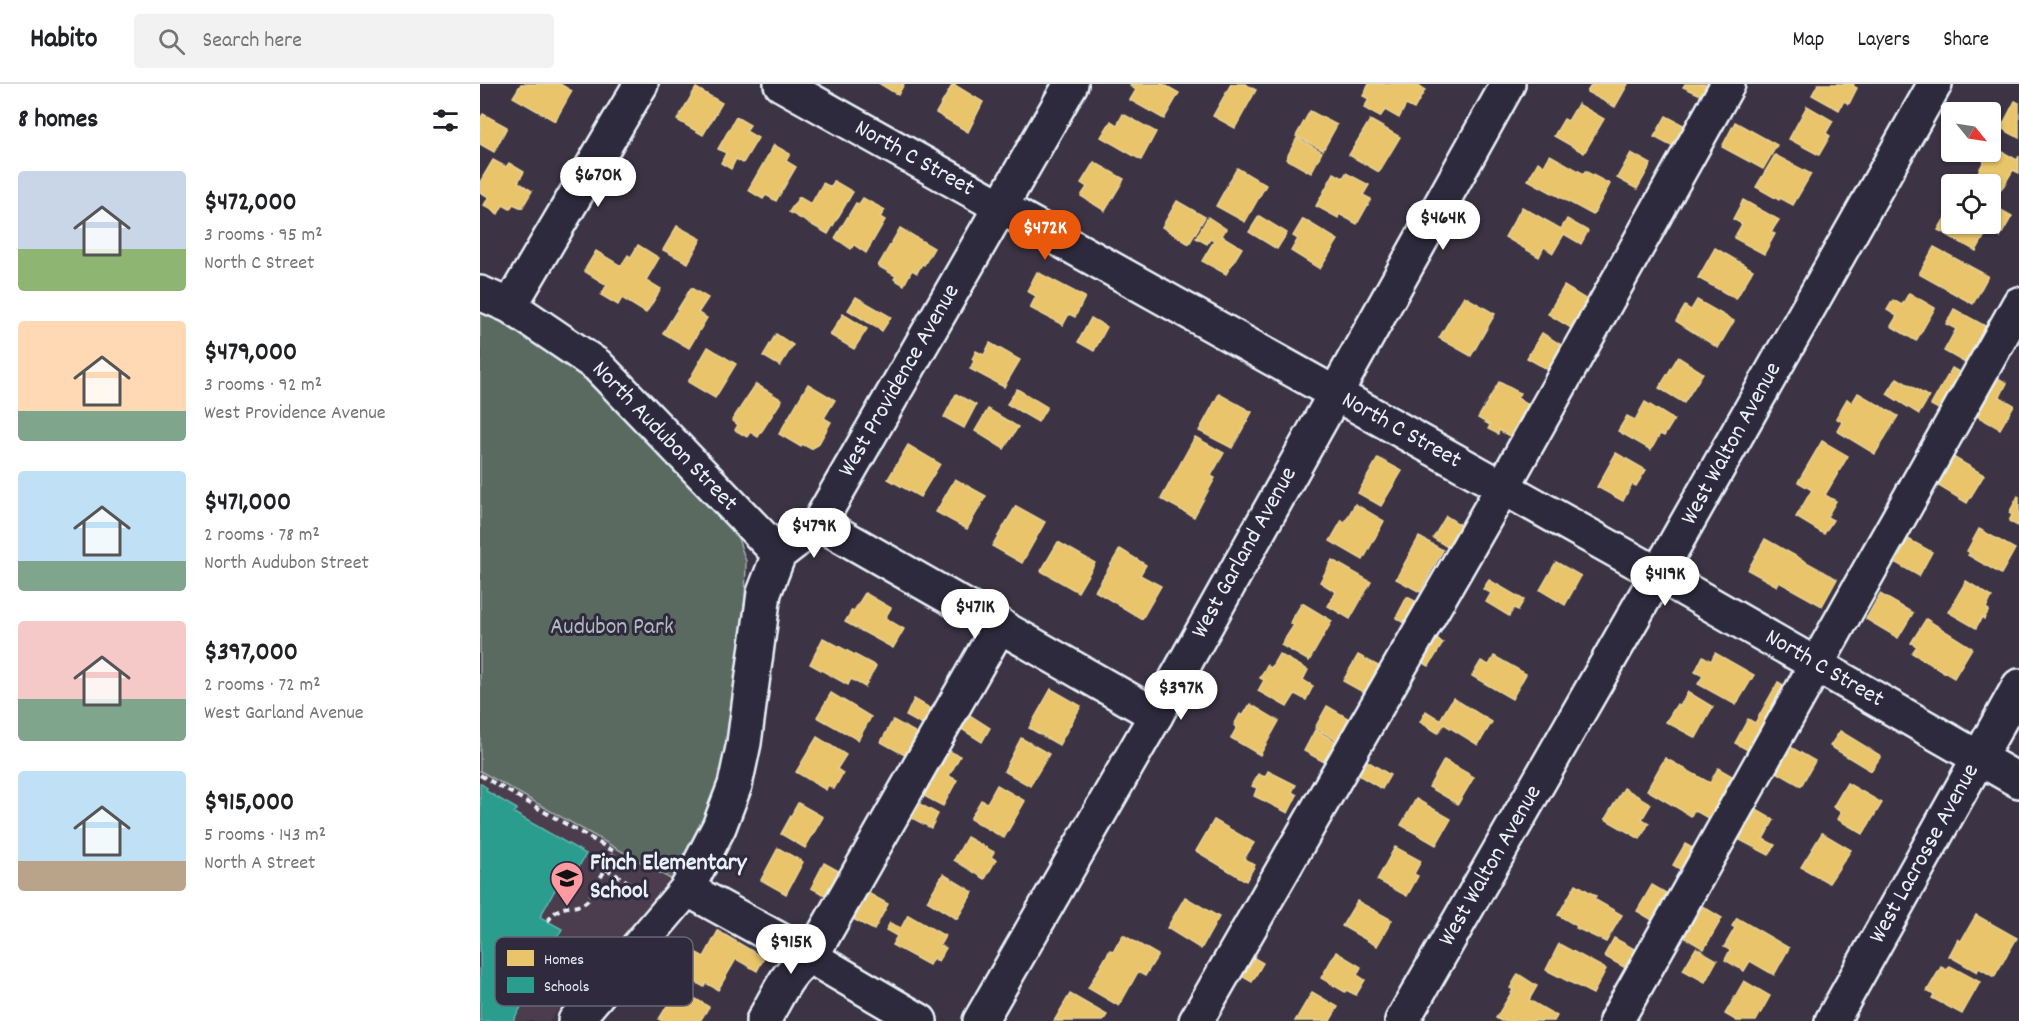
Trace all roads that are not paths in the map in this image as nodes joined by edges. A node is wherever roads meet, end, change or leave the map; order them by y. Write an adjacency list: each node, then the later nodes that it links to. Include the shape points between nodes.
1 (641, 84): 10 (street)
2 (781, 84): 7 (street, North C Street)
3 (1071, 84): 7 (street, West Providence Avenue)
4 (1508, 84): 11 (street, West Garland Avenue)
5 (1728, 84): 12 (street)
6 (1935, 84): 15 (street, West Walton Avenue)
7 (1000, 207): 11 (street, North C Street); 13 (street, West Providence Avenue)
8 (480, 293): 10 (street, North Audubon Street)
9 (2019, 304): 17 (street)
10 (510, 306): 14 (street, North Audubon Street, via 597,365)
11 (1334, 394): 12 (street, North C Street); 19 (street, West Garland Avenue)
12 (1503, 487): 15 (street, North C Street); 30 (street)
13 (819, 523): 14 (street, West Providence Avenue); 16 (street)
14 (779, 554): 22 (street, via 764,593 735,785 719,827)
15 (1658, 574): 17 (street, North C Street); 31 (street, West Walton Avenue)
16 (1000, 625): 19 (street); 24 (street)
17 (1817, 664): 20 (street, North C Street); 32 (street)
18 (2019, 686): 20 (street, West Lacrosse Avenue)
19 (1156, 715): 29 (street, West Garland Avenue)
20 (1978, 759): 21 (street, North C Street); 33 (street, West Lacrosse Avenue)
21 (2019, 781)
22 (687, 889): 23 (street); 24 (street)
23 (646, 937)
24 (811, 957): 27 (street, via 793,970); 28 (street)
25 (588, 1006): 26 (street)
26 (575, 1021)
27 (764, 1021)
28 (920, 1021)
29 (980, 1021)
30 (1196, 1021)
31 (1402, 1021)
32 (1616, 1021)
33 (1832, 1021)

